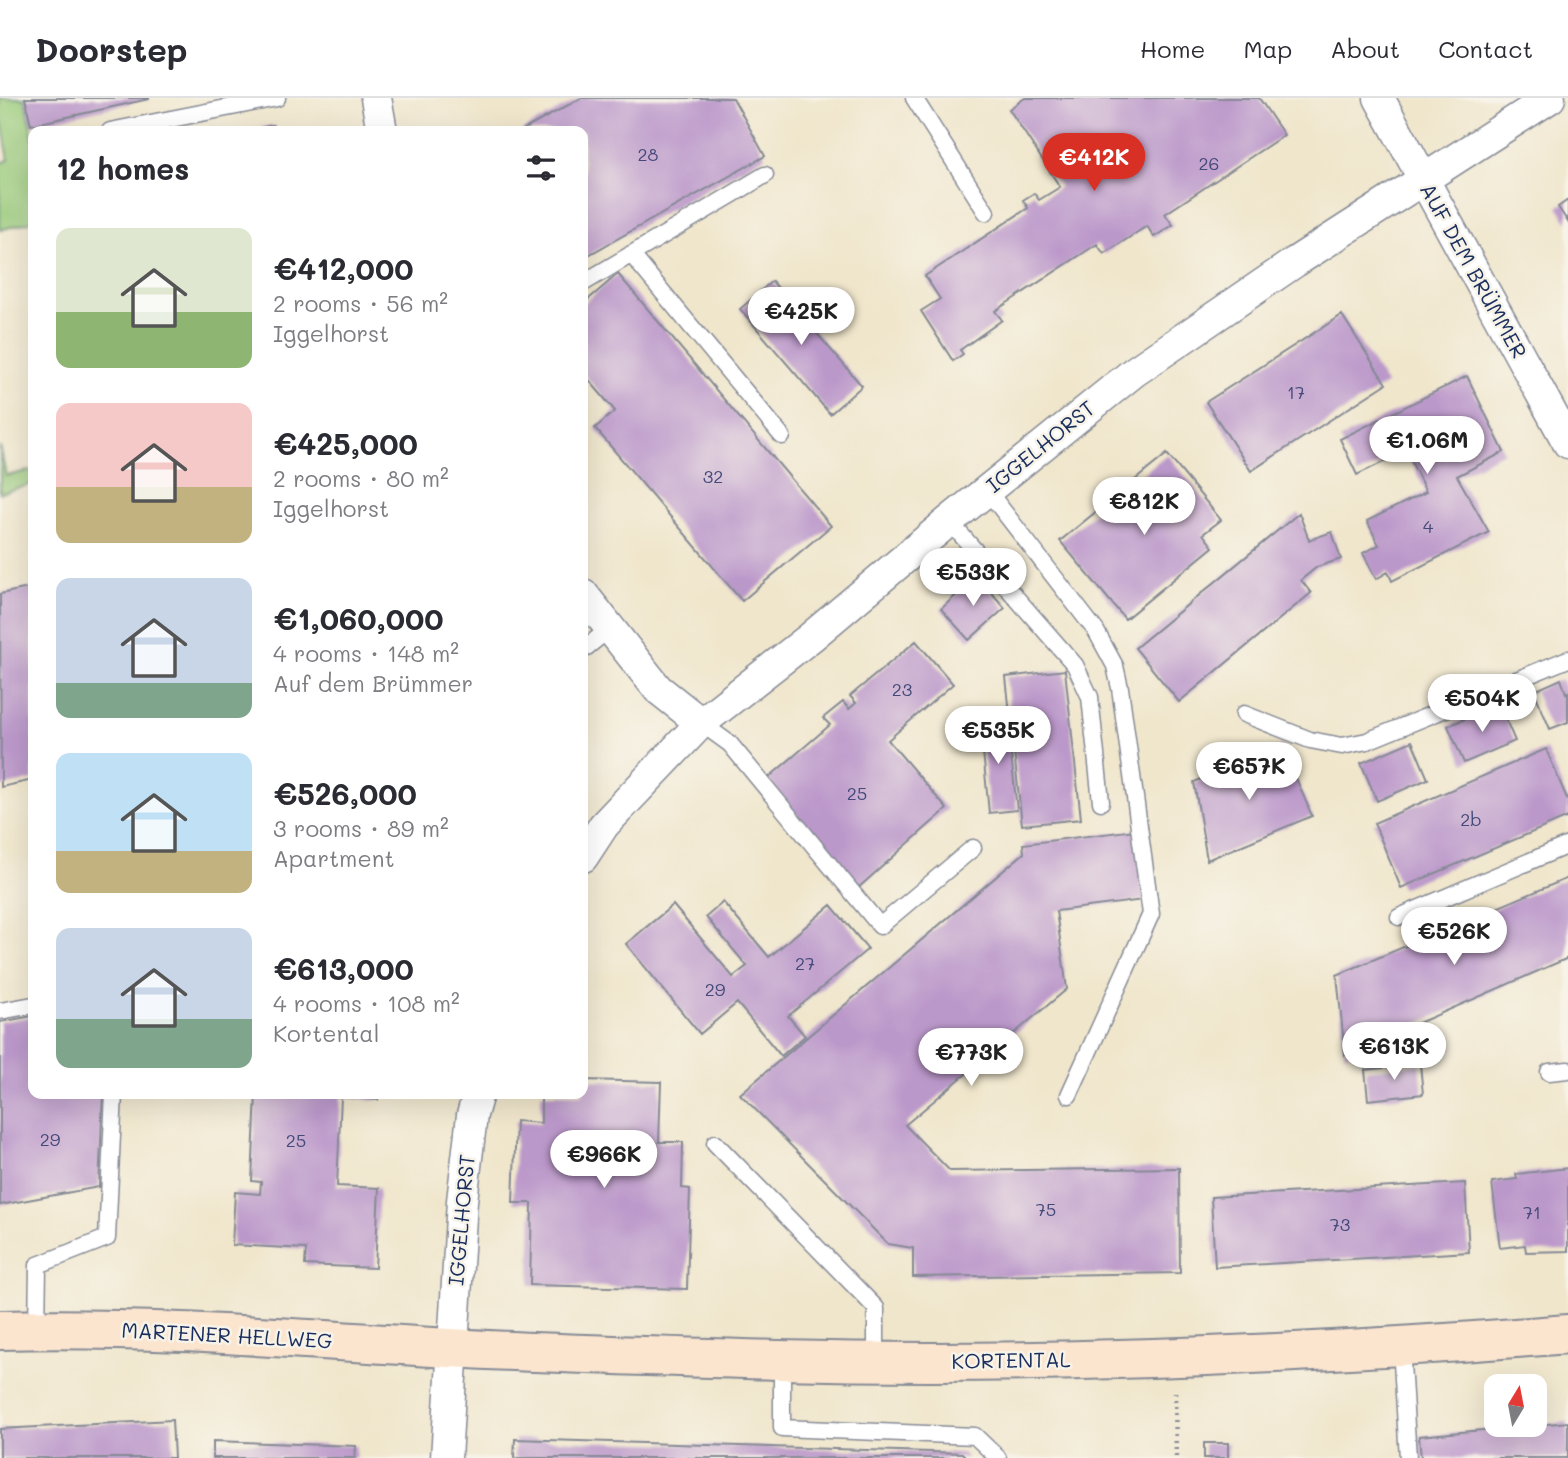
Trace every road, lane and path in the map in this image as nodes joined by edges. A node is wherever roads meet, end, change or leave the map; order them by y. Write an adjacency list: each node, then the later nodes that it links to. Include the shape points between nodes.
1 (277, 98): 6 (lane)
2 (376, 98): 7 (street)
3 (914, 98): 10 (lane)
4 (1379, 98): 9 (street, AUF DEM BRÜMMER)
5 (1550, 98): 9 (street, IGGELHORST)
6 (135, 126)
7 (381, 126)
8 (765, 174): 11 (lane)
9 (1422, 180): 14 (street, AUF DEM BRÜMMER); 15 (street, IGGELHORST, via 1134,372)
10 (986, 212)
11 (631, 254): 12 (lane); 13 (lane)
12 (588, 280)
13 (782, 436)
14 (1568, 443)
15 (987, 490): 16 (street, IGGELHORST); 32 (lane, via 1096,631 1115,666 1126,728 1151,914)
16 (949, 521): 22 (street, IGGELHORST); 23 (lane, via 1075,665 1090,698)
17 (588, 601): 18 (street)
18 (609, 629): 19 (lane); 22 (street, via 658,689)
19 (588, 646)
20 (1568, 659): 21 (lane, via 1367,741 1342,746 1311,740)
21 (1244, 714)
22 (701, 723): 25 (lane, via 730,744 880,926); 26 (street, IGGELHORST, via 604,825)
23 (1101, 803)
24 (1568, 845): 27 (lane)
25 (973, 848)
26 (588, 849)
27 (1399, 917)
28 (28, 1006): 29 (lane)
29 (0, 1011)
30 (1568, 1070): 31 (lane)
31 (1549, 1072)
32 (1069, 1096)
33 (114, 1099): 36 (lane, via 107,1238 38,1265)
34 (476, 1099): 39 (street, IGGELHORST, via 462,1200)
35 (715, 1143): 41 (lane, via 876,1308)
36 (19, 1330): 39 (street, MARTENER HELLWEG, via 194,1331)
37 (1568, 1334): 38 (street, KORTENTAL)
38 (1401, 1347): 41 (street, KORTENTAL, via 1174,1358); 46 (lane)
39 (453, 1348): 40 (street, KORTENTAL); 43 (street, IGGELHORST)
40 (782, 1360): 41 (street, KORTENTAL); 44 (lane, via 782,1428 975,1436)
41 (876, 1362)
42 (1175, 1392): 45 (path)
43 (446, 1458)
44 (998, 1458)
45 (1176, 1458)
46 (1408, 1458)

